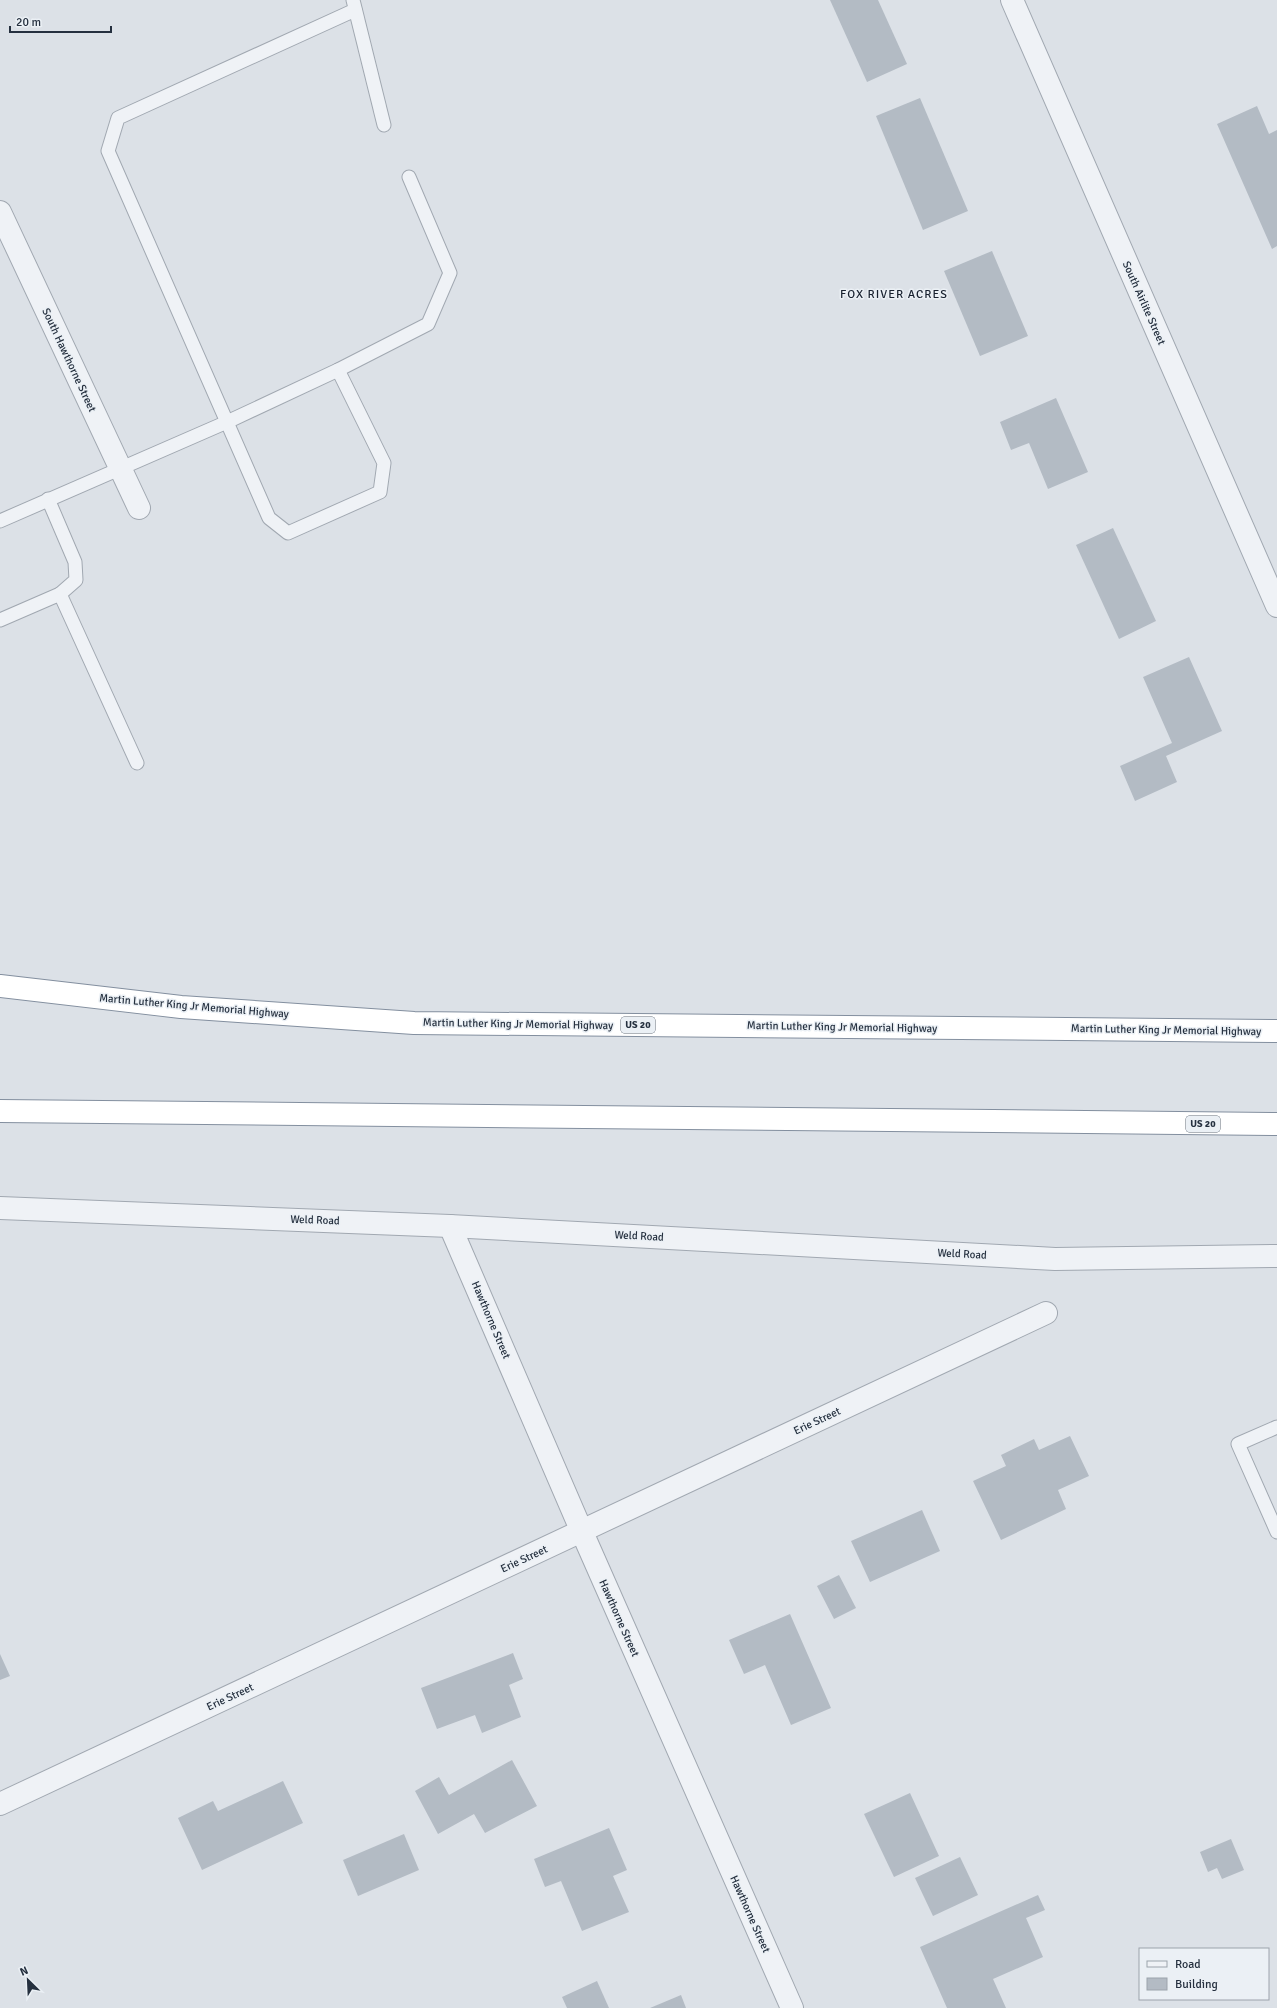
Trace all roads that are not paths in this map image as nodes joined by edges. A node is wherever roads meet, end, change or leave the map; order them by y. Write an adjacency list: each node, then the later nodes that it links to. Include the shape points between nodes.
1 (1012, 0): 13 (street, South Airlite Street)
2 (354, 5): 3 (lane); 7 (lane, via 118,118 108,151)
3 (384, 125)
4 (409, 177): 6 (lane, via 450,273 428,324)
5 (0, 212): 8 (street, South Hawthorne Street)
6 (338, 370): 7 (lane); 7 (lane, via 384,463 380,492 288,533 269,518)
7 (227, 422): 8 (lane)
8 (120, 469): 9 (lane); 10 (street, South Hawthorne Street)
9 (48, 500): 11 (lane); 12 (lane, via 75,562 76,580)
10 (139, 508)
11 (0, 521)
12 (60, 594): 14 (lane); 15 (lane)
13 (1277, 606)
14 (0, 620)
15 (137, 763)
16 (0, 986): 17 (highway, Martin Luther King Jr Memorial Highway / US 20, via 181,1007 414,1022)
17 (1277, 1031)
18 (0, 1110): 19 (highway, US 20)
19 (1277, 1124)
20 (0, 1208): 21 (street, Weld Road)
21 (450, 1226): 22 (street, Weld Road, via 1055,1259); 25 (street, Hawthorne Street)
22 (1277, 1256)
23 (1046, 1313): 25 (street, Erie Street)
24 (1277, 1427): 26 (lane, via 1238,1444)
25 (582, 1532): 27 (street, Erie Street); 28 (street, Hawthorne Street)
26 (1277, 1532)
27 (0, 1804)
28 (792, 2008)

